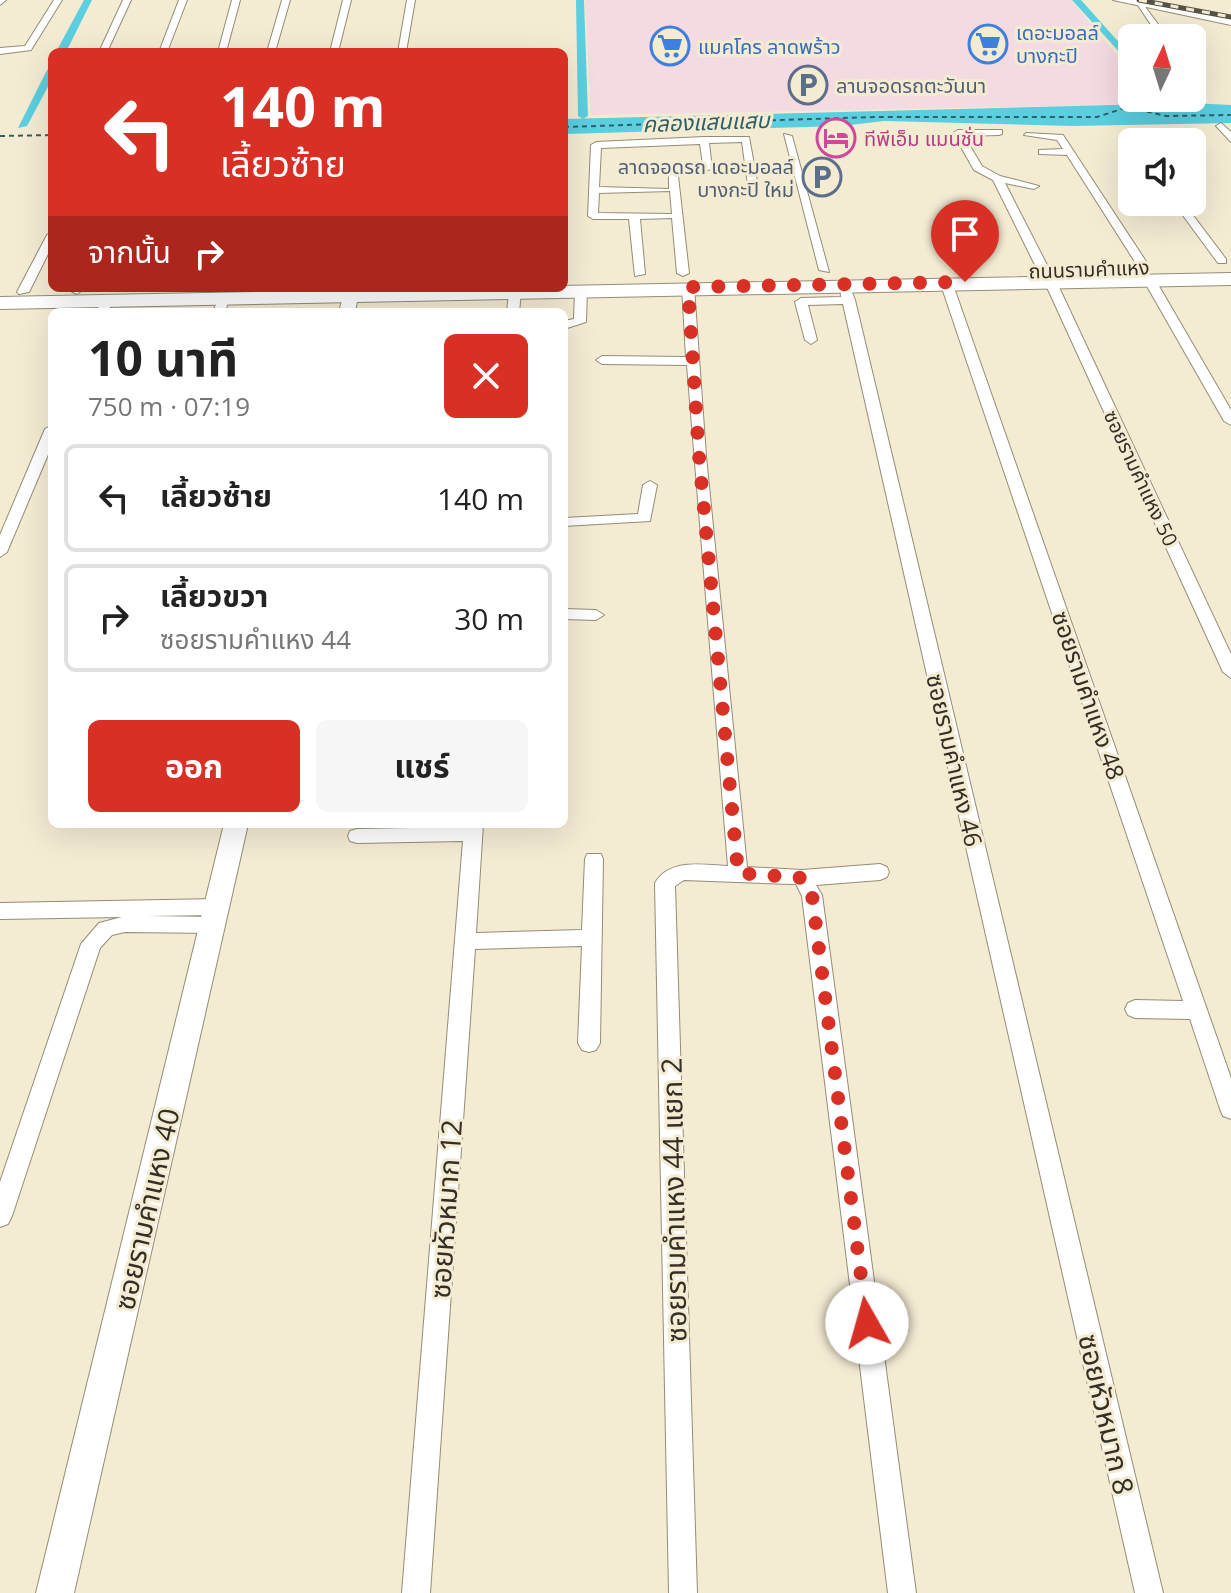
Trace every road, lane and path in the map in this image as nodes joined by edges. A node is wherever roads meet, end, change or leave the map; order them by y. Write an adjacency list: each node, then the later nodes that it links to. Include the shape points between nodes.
1 (58, 0): 19 (street, via 28,48)
2 (127, 0): 13 (street)
3 (183, 0): 14 (street)
4 (236, 0): 15 (street)
5 (286, 0): 16 (street)
6 (347, 0): 17 (street)
7 (411, 0): 18 (street)
8 (1120, 0): 10 (main road)
9 (1164, 0): 11 (main road)
10 (1140, 1): 11 (main road); 12 (street)
11 (1231, 17)
12 (1155, 24)
13 (105, 48)
14 (165, 48)
15 (223, 48)
16 (272, 48)
17 (335, 48)
18 (403, 48)
19 (0, 51)
20 (1221, 126): 24 (street)
21 (999, 132): 28 (street, via 958,133 978,168)
22 (1029, 135): 27 (street, via 1058,135)
23 (787, 136): 39 (street)
24 (1231, 139)
25 (704, 140): 30 (street, via 596,145); 32 (street, via 746,135); 44 (street, via 708,167 673,174)
26 (1043, 152): 27 (street)
27 (1071, 152): 37 (street)
28 (997, 178): 29 (street); 41 (street, ซอยรามคำแหง 50)
29 (1034, 186)
30 (593, 190): 31 (street); 33 (street, via 592,221)
31 (665, 190)
32 (754, 192)
33 (634, 216): 34 (street); 40 (street)
34 (668, 216)
35 (1189, 216): 38 (street)
36 (48, 243): 50 (street)
37 (1141, 263): 38 (main road, ถนนรามคำแหง); 41 (main road, ถนนรามคำแหง)
38 (1229, 265): 44 (main road, ถนนรามคำแหง); 46 (main road, ถนนรามคำแหง)
39 (825, 270): 41 (main road, ถนนรามคำแหง); 44 (main road, ถนนรามคำแหง)
40 (639, 274): 42 (main road, ถนนรามคำแหง); 44 (main road, ถนนรามคำแหง)
41 (1046, 274): 45 (main road, ถนนรามคำแหง); 46 (main road, ถนนรามคำแหง); 70 (street, ซอยรามคำแหง 50)
42 (568, 276)
43 (1231, 279): 45 (main road, ถนนรามคำแหง)
44 (680, 280): 47 (main road, ถนนรามคำแหง); 53 (main road, ถนนรามคำแหง); 62 (street)
45 (1150, 281): 63 (street)
46 (956, 282): 53 (main road, ถนนรามคำแหง); 83 (street, ซอยรามคำแหง 48)
47 (573, 286): 59 (street, via 580,322)
48 (48, 291): 50 (main road, ถนนรามคำแหง)
49 (0, 292): 50 (main road, ถนนรามคำแหง)
50 (23, 292)
51 (107, 292): 54 (main road, ถนนรามคำแหง)
52 (551, 292): 55 (main road, ถนนรามคำแหง)
53 (846, 292): 60 (street, via 801,302); 87 (street, ซอยรามคำแหง 46)
54 (223, 300): 57 (main road, ถนนรามคำแหง); 58 (main road, ถนนรามคำแหง)
55 (514, 302): 57 (main road, ถนนรามคำแหง)
56 (0, 303): 58 (main road, ถนนรามคำแหง)
57 (349, 304)
58 (104, 306)
59 (568, 324)
60 (811, 340)
61 (602, 360): 62 (street)
62 (693, 361): 76 (street)
63 (1231, 421)
64 (48, 438): 67 (street)
65 (650, 485): 66 (street, via 645,518)
66 (568, 522)
67 (0, 552)
68 (568, 614): 69 (street)
69 (596, 615)
70 (1231, 672)
71 (235, 828): 79 (street, ซอยรามคำแหง 40)
72 (474, 829): 73 (street); 81 (street, ซอยหัวหมาก 12)
73 (357, 836)
74 (594, 859): 80 (street)
75 (880, 872): 77 (street)
76 (738, 873): 77 (street); 90 (street, ซอยรามคำแหง 44 แยก 2, via 681,872 665,883)
77 (802, 878): 91 (street, via 812,895)
78 (0, 911): 79 (street)
79 (216, 916): 86 (street, via 125,924 106,929 91,944); 88 (street, ซอยรามคำแหง 40)
80 (592, 938): 81 (street); 84 (street)
81 (466, 941): 89 (street, ซอยหัวหมาก 12)
82 (1135, 1009): 83 (street)
83 (1197, 1010): 85 (street, ซอยรามคำแหง 48)
84 (589, 1043)
85 (1231, 1109)
86 (0, 1216)
87 (1066, 1235): 92 (street, ซอยหัวหมาก 8)
88 (55, 1593)
89 (416, 1593)
90 (683, 1593)
91 (902, 1593)
92 (1149, 1593)

